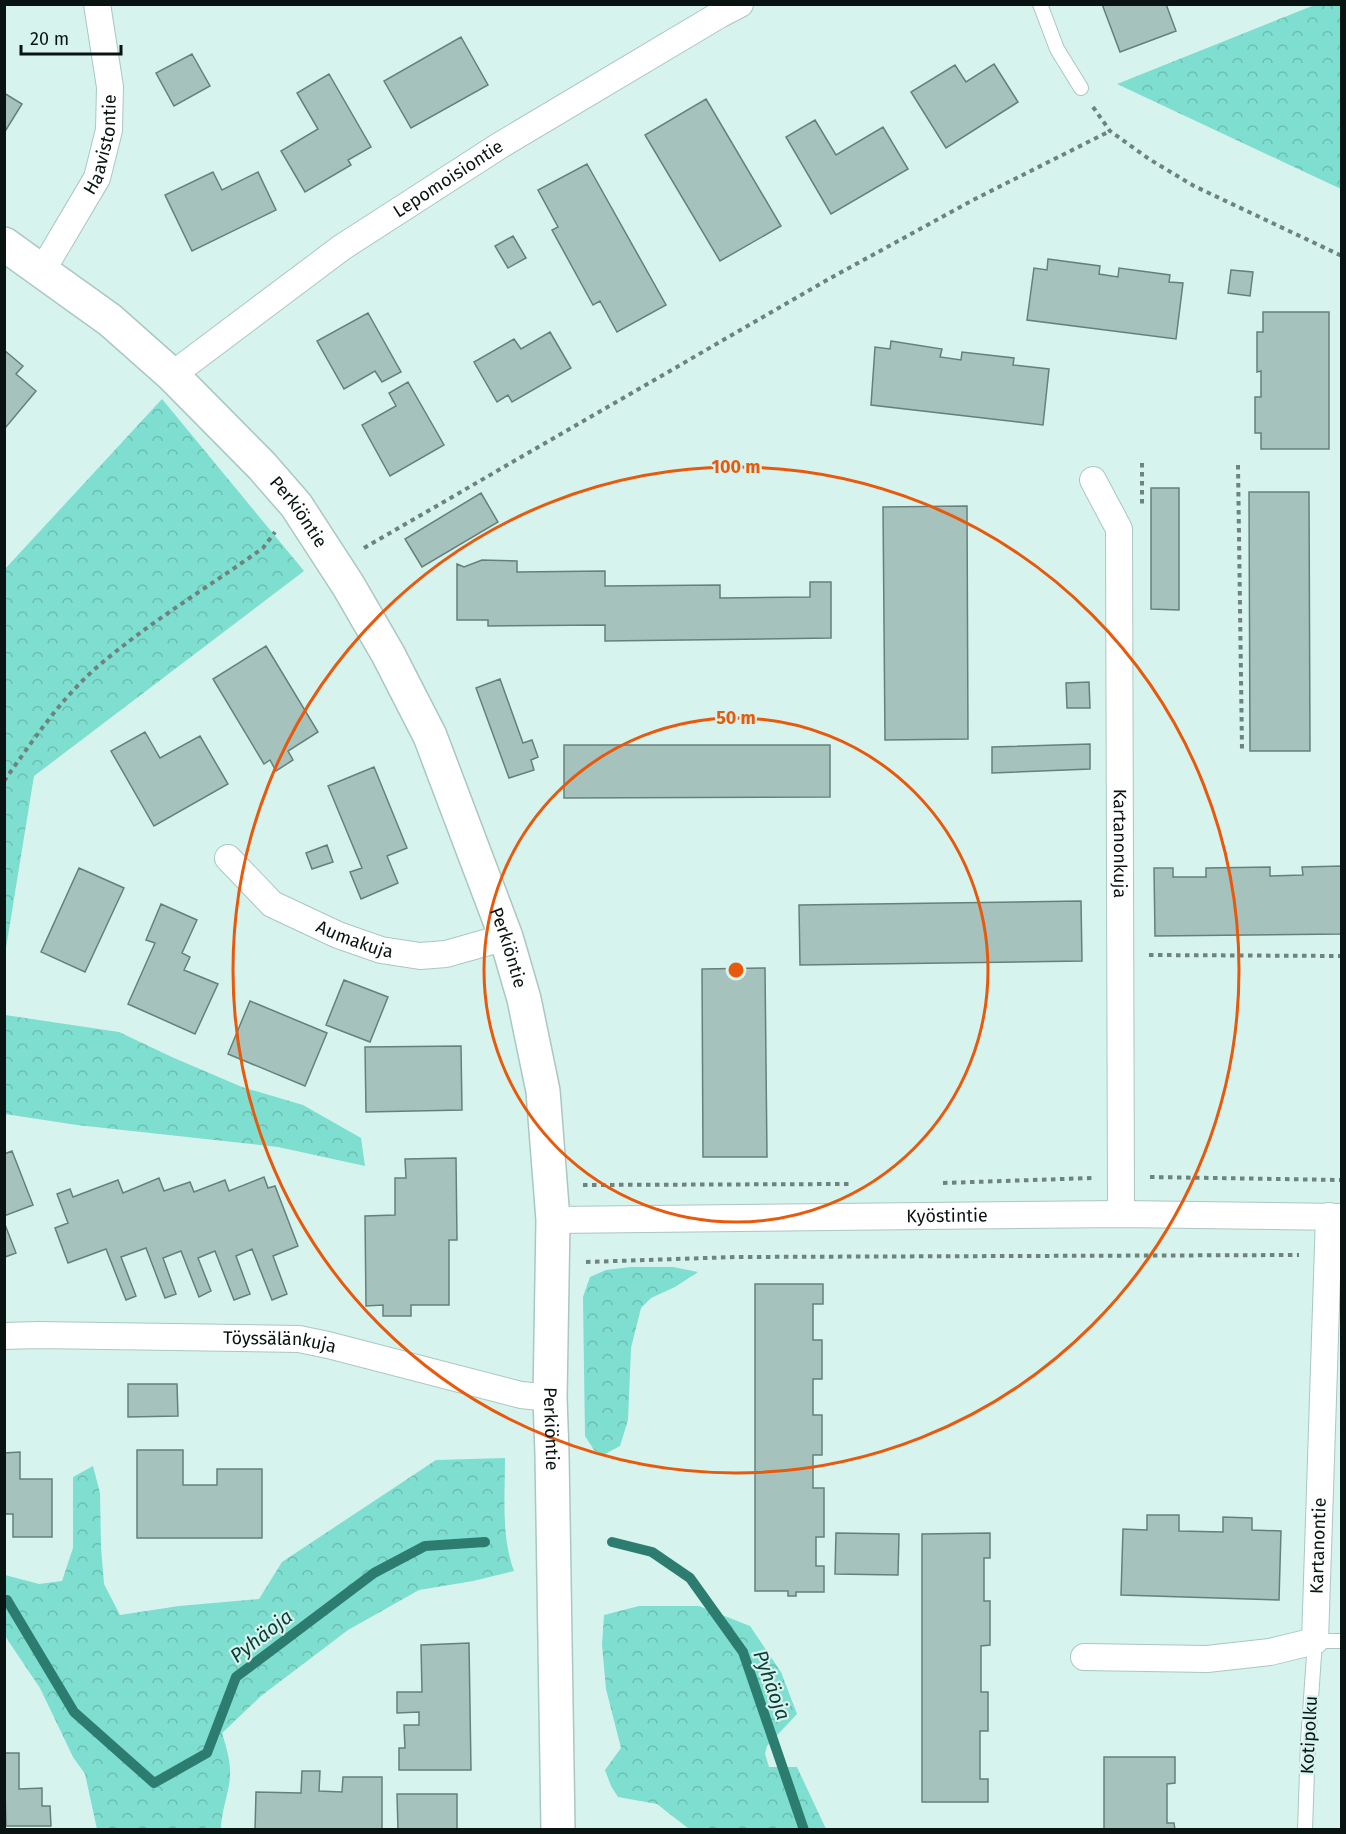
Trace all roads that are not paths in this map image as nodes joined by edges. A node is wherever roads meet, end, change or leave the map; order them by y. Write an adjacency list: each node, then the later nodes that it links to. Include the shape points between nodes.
1 (97, 4): 6 (street, Haavistontie, via 110,87 109,130 97,178)
2 (740, 4): 7 (street, Lepomoisiontie, via 498,146 371,228)
3 (1040, 4): 4 (lane, via 1057,49)
4 (1081, 88)
5 (4, 244): 6 (street, Perkiöntie)
6 (42, 271): 7 (street, Perkiöntie, via 110,320)
7 (172, 375): 10 (street, Perkiöntie, via 296,505 348,585 430,736)
8 (1094, 480): 11 (street, Kartanonkuja, via 1119,529)
9 (228, 858): 10 (street, Aumakuja, via 272,904 381,950 437,955)
10 (506, 937): 13 (street, Perkiöntie, via 524,999 543,1091)
11 (1121, 1214): 12 (street, Kyöstintie); 13 (street, Kyöstintie)
12 (1335, 1216): 16 (street, Kartanontie, via 1328,1255)
13 (553, 1220): 15 (street, Perkiöntie)
14 (4, 1336): 15 (street, Töyssälänkuja, via 299,1339 521,1395)
15 (550, 1398): 19 (street, Perkiöntie)
16 (1315, 1641): 17 (lane); 18 (street, via 1270,1652 1207,1659); 20 (lane, Kotipolku)
17 (1341, 1641)
18 (1084, 1657)
19 (558, 1830)
20 (1305, 1830)

